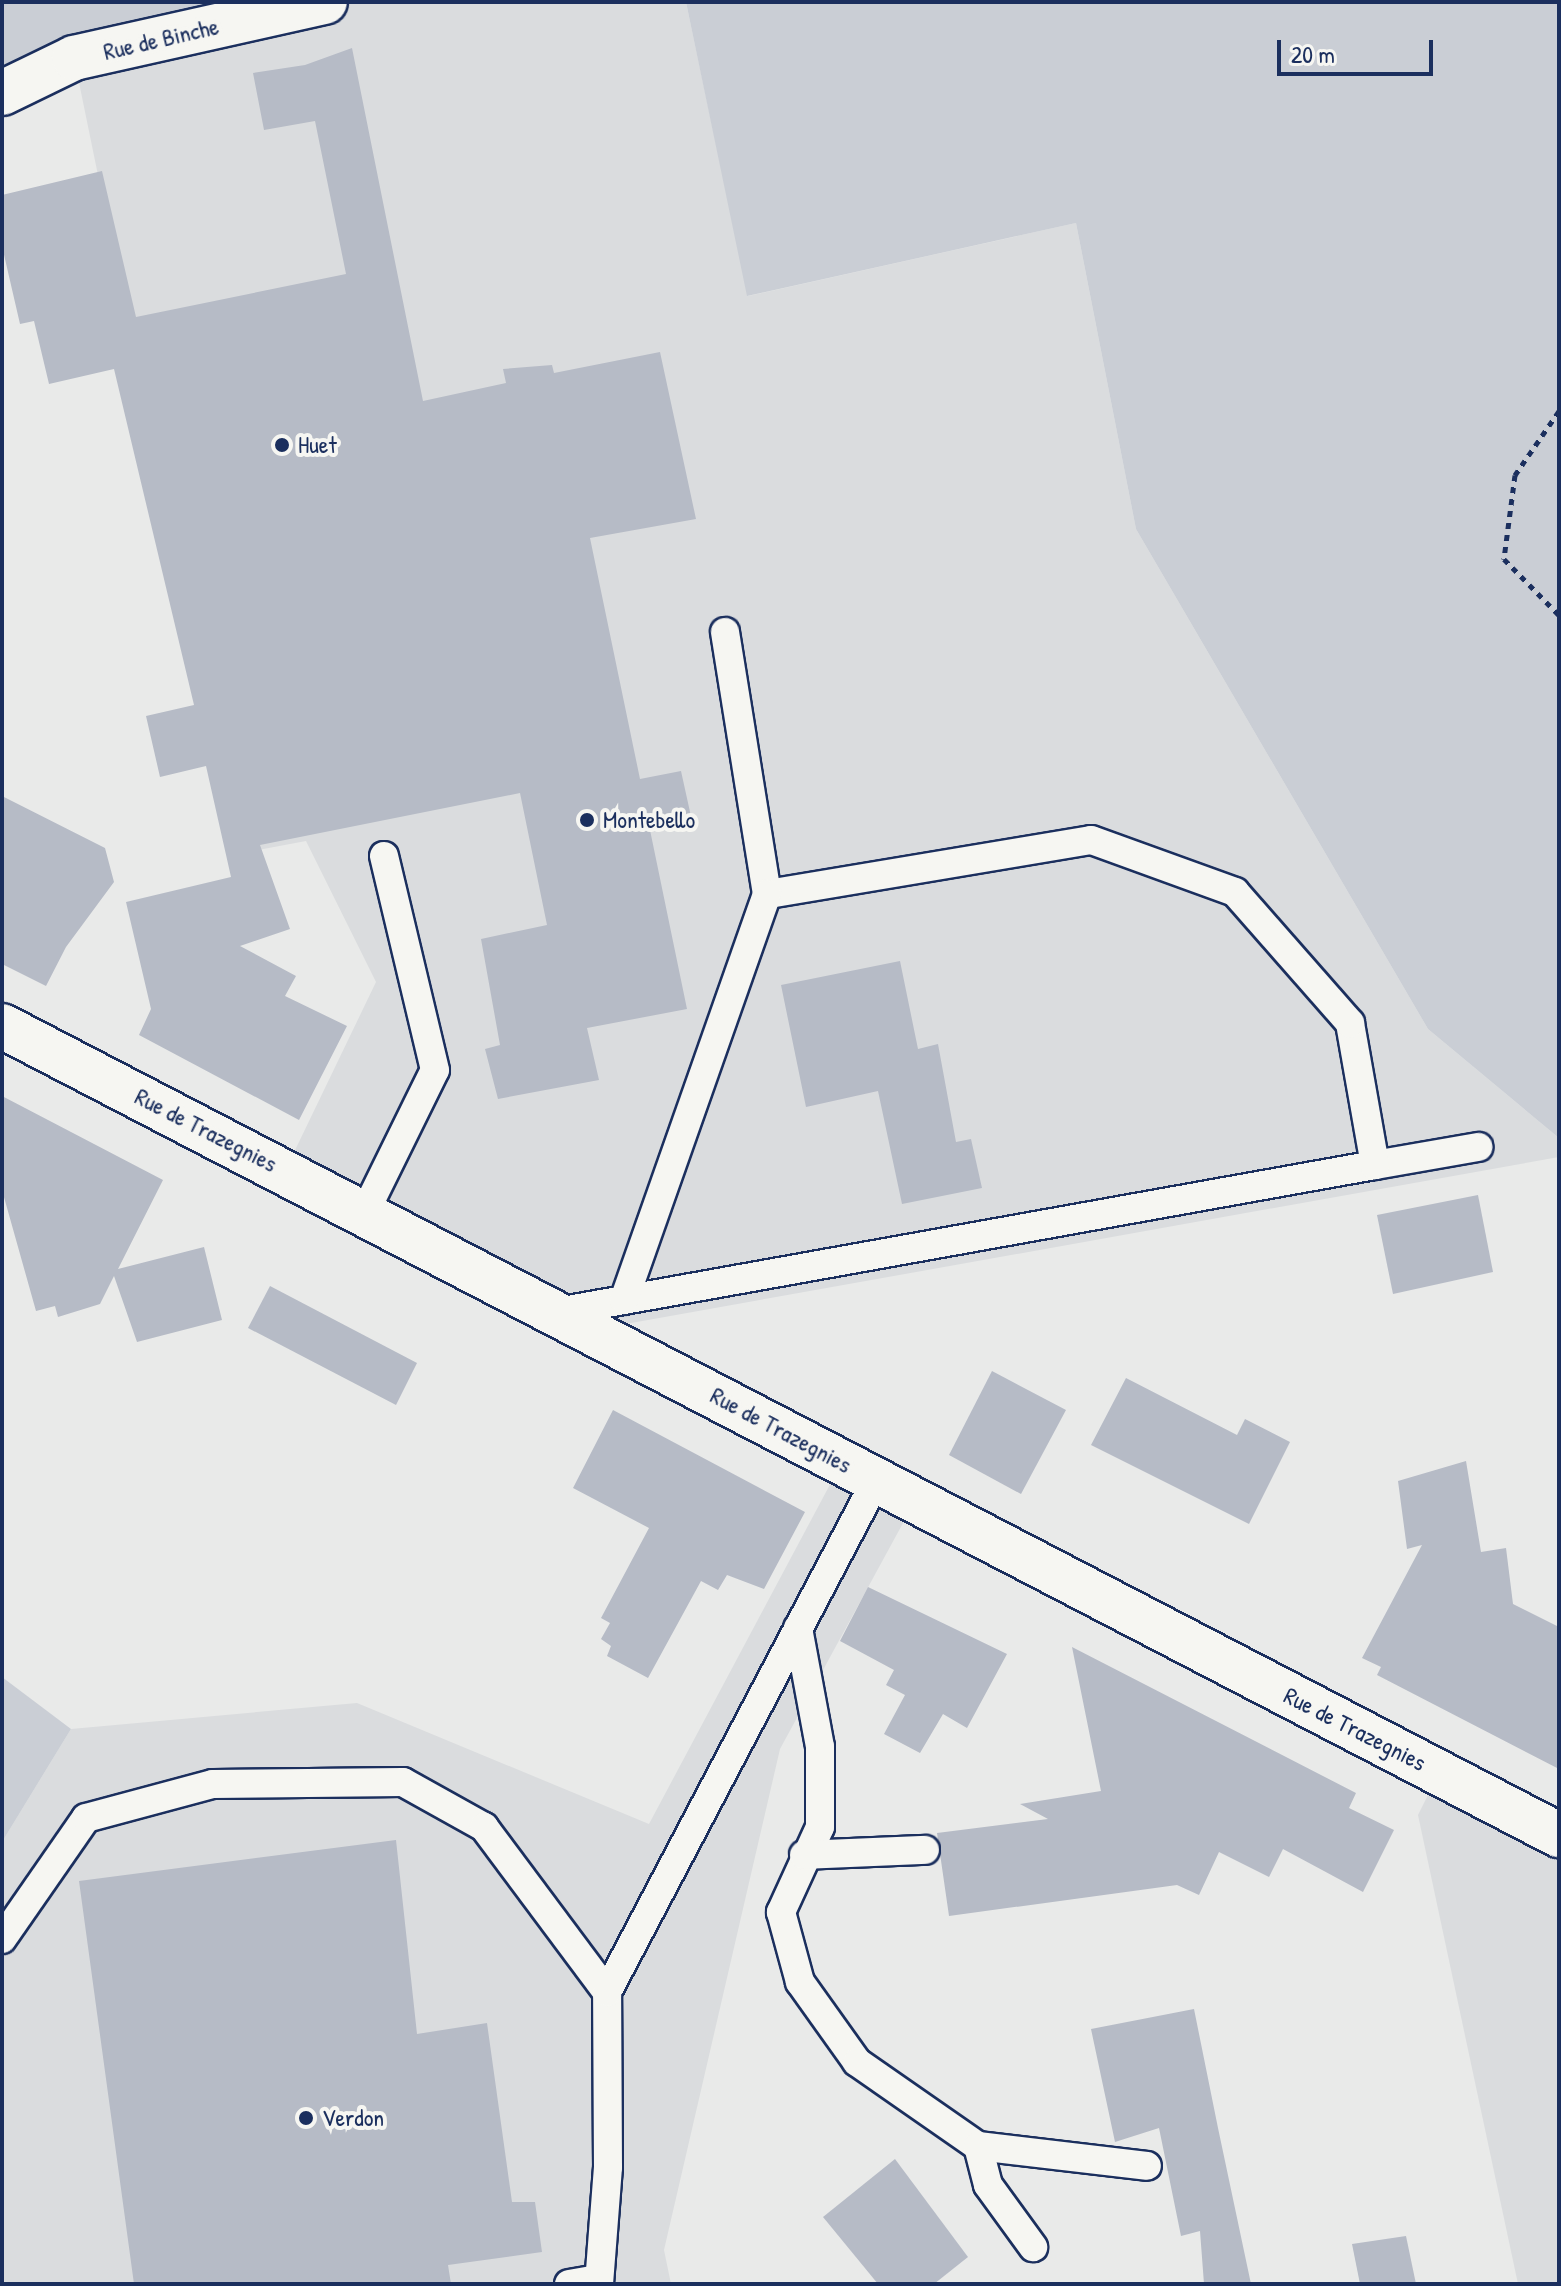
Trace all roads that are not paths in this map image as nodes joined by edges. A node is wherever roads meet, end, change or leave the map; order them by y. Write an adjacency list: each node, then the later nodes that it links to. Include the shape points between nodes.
1 (325, 2): 2 (main road, Rue de Binche, via 74,58)
2 (2, 93)
3 (725, 632): 5 (lane)
4 (384, 856): 9 (lane, via 435,1070)
5 (767, 894): 8 (lane, via 1091,840 1235,892 1350,1023); 10 (lane)
6 (2, 1026): 9 (main road, Rue de Trazegnies)
7 (1478, 1147): 8 (lane)
8 (1375, 1165): 10 (lane)
9 (365, 1212): 11 (main road, Rue de Trazegnies)
10 (624, 1300): 11 (lane)
11 (557, 1312): 12 (main road, Rue de Trazegnies)
12 (876, 1481): 13 (lane); 14 (main road, Rue de Trazegnies)
13 (798, 1628): 16 (lane, via 820,1747 820,1827); 18 (lane)
14 (1559, 1835)
15 (925, 1850): 16 (lane)
16 (804, 1855): 19 (lane, via 781,1912 800,1982 857,2062)
17 (2, 1939): 18 (lane, via 86,1818 213,1784 403,1782 484,1827)
18 (607, 1992): 22 (lane, via 608,2167)
19 (978, 2146): 20 (lane); 21 (lane, via 988,2185)
20 (1147, 2166)
21 (1033, 2247)
22 (598, 2281): 23 (lane)
23 (569, 2284)

